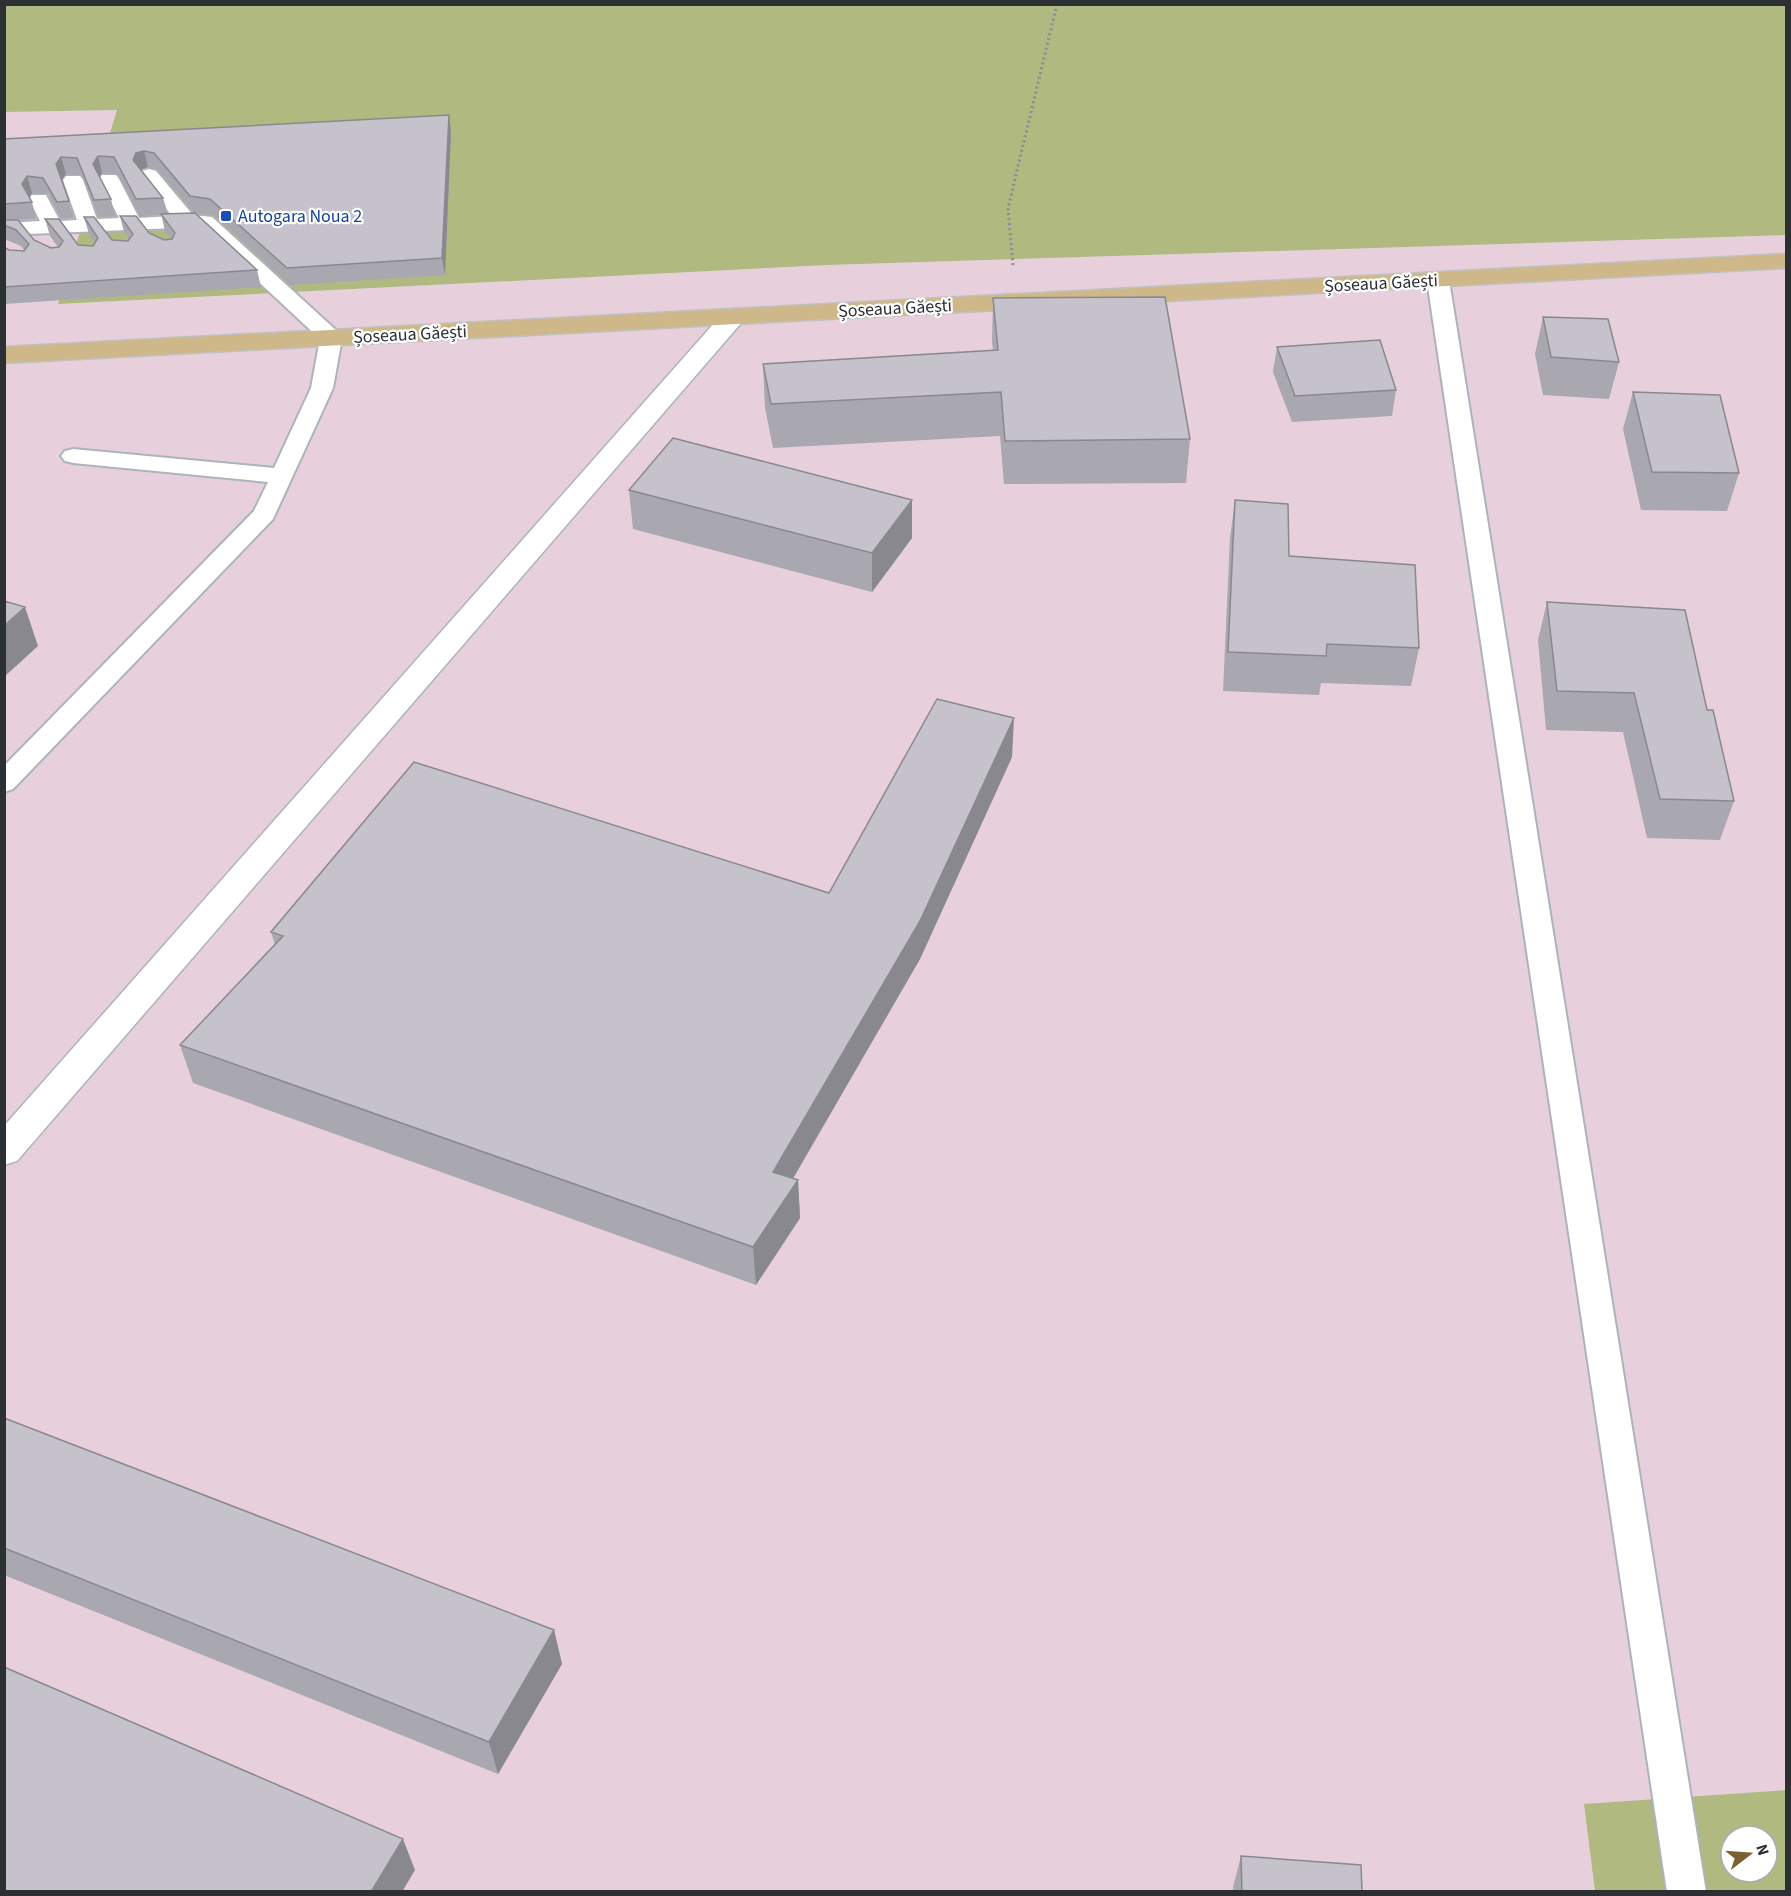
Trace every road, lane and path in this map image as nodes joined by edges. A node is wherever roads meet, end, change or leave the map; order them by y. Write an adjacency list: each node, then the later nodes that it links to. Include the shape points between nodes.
1 (1057, 4): 17 (path, via 1008,207)
2 (149, 175): 6 (lane)
3 (109, 179): 7 (lane)
4 (73, 180): 8 (lane)
5 (39, 198): 8 (lane)
6 (188, 222): 7 (lane); 19 (lane, via 205,221)
7 (139, 223): 8 (lane); 11 (lane)
8 (80, 226): 9 (lane); 12 (lane); 13 (lane)
9 (29, 228): 10 (lane); 14 (lane)
10 (4, 229)
11 (160, 241)
12 (119, 243)
13 (86, 248)
14 (49, 250)
15 (1786, 261): 16 (main road, Șoseaua Găești)
16 (1438, 280): 17 (main road, Șoseaua Găești); 25 (lane)
17 (1017, 302): 18 (main road, Șoseaua Găești)
18 (733, 317): 19 (main road, Șoseaua Găești); 24 (street)
19 (331, 338): 20 (main road, Șoseaua Găești); 22 (lane, via 322,388)
20 (4, 355)
21 (73, 456): 22 (lane)
22 (282, 476): 23 (lane, via 265,514)
23 (4, 783)
24 (4, 1151)
25 (1687, 1892)

